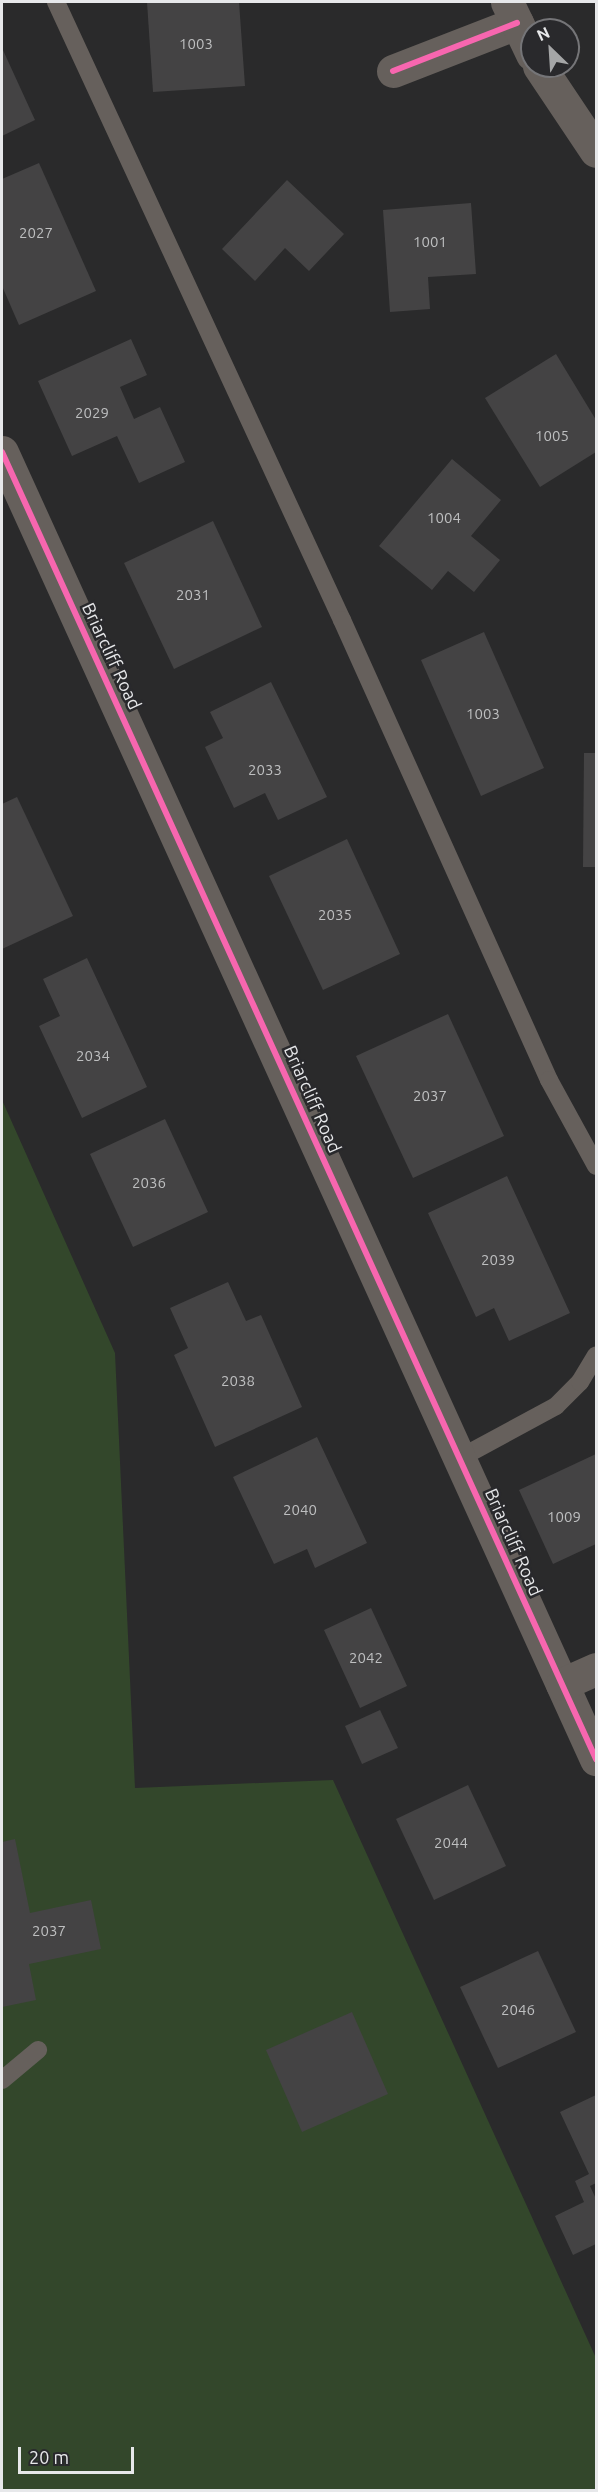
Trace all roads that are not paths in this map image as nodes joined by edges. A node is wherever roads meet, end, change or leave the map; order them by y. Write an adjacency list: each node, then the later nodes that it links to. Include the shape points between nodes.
1 (56, 2): 8 (lane, via 342,620 544,1070)
2 (512, 12): 3 (street); 4 (street)
3 (520, 29)
4 (393, 71)
5 (547, 78): 6 (street)
6 (597, 151)
7 (2, 452): 10 (street, Briarcliff Road)
8 (597, 1166)
9 (597, 1355): 10 (lane, via 580,1382 556,1406)
10 (460, 1458): 12 (street, Briarcliff Road)
11 (597, 1669): 12 (street)
12 (562, 1684): 13 (street, Briarcliff Road)
13 (597, 1759)
14 (38, 2050): 15 (lane)
15 (2, 2080)

